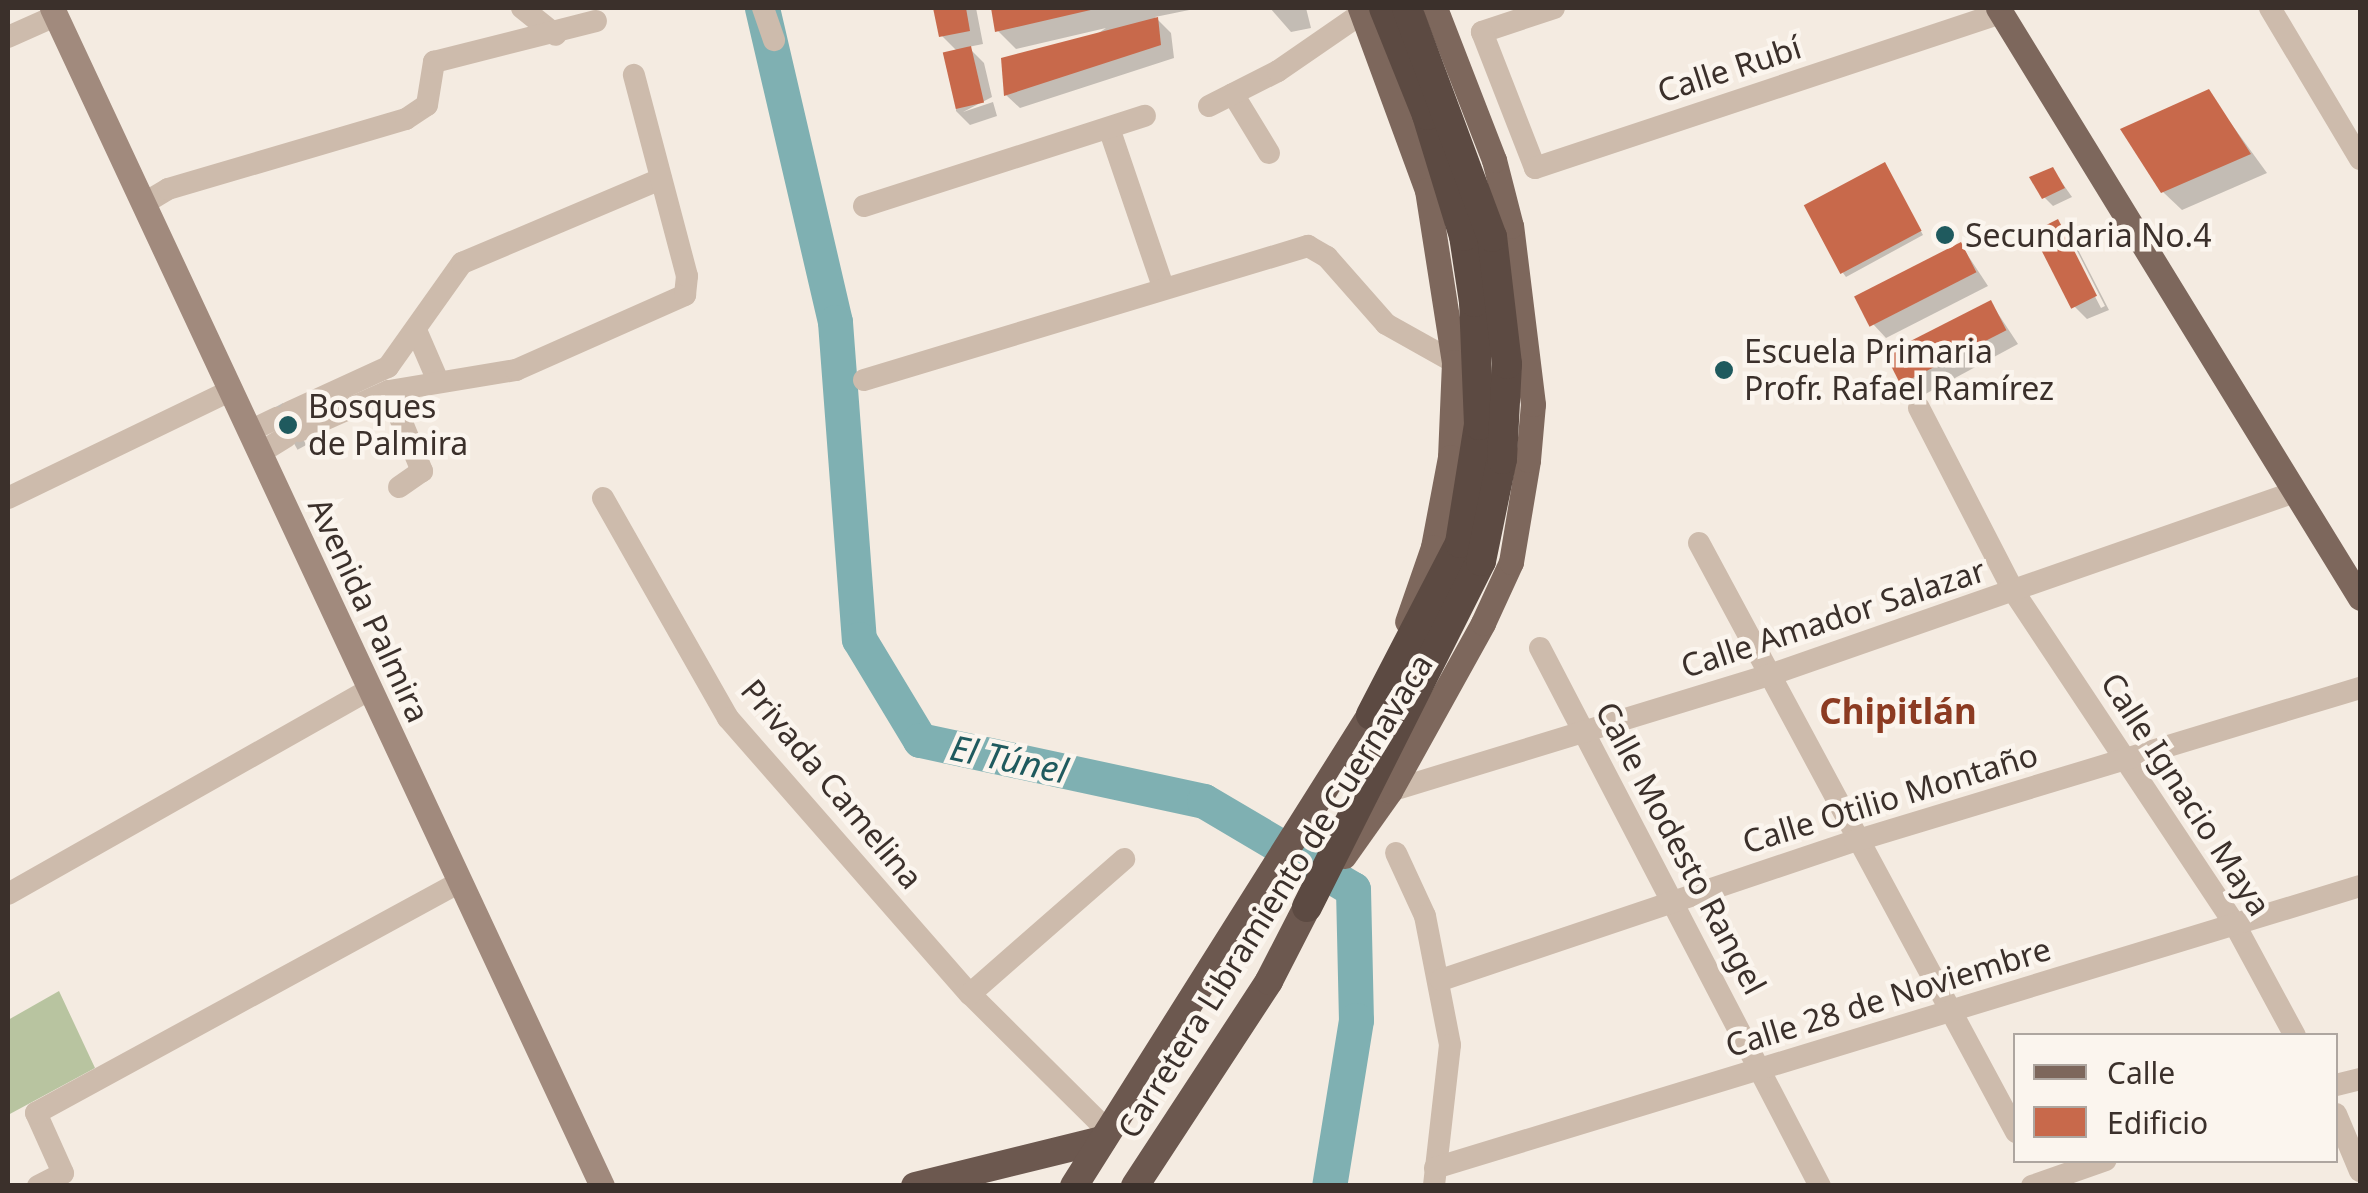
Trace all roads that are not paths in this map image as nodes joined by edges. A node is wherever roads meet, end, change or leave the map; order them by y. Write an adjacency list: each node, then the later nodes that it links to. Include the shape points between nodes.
1 (522, 8): 11 (street)
2 (763, 8): 13 (street)
3 (1407, 8): 48 (highway, via 1492,237 1507,406 1481,561)
4 (1435, 8): 48 (main road, Carretera Libramiento de Cuernavaca, via 1494,160 1511,226 1533,404 1511,562 1459,672)
5 (1554, 8): 8 (street, Calle Rubí, via 1482,32 1535,168)
6 (2270, 8): 20 (street)
7 (1369, 9): 15 (street); 26 (main road, Carretera Libramiento de Cuernavaca, via 1426,190); 45 (highway, via 1427,114 1464,236 1479,425 1460,543)
8 (2000, 10): 35 (main road)
9 (54, 12): 12 (street); 22 (main road, Avenida Palmira)
10 (596, 21): 11 (street)
11 (556, 35): 22 (street, via 533,34 434,62 427,104 406,119 168,189)
12 (8, 37)
13 (774, 40)
14 (634, 75): 21 (street)
15 (1234, 94): 16 (street); 19 (street)
16 (1210, 106)
17 (1145, 116): 18 (street)
18 (1109, 128): 23 (street); 24 (street)
19 (1269, 153)
20 (2360, 158)
21 (661, 179): 25 (street, via 462,263); 27 (street, via 687,276 684,295 516,370)
22 (143, 204): 29 (main road, Avenida Palmira)
23 (864, 206)
24 (1162, 287): 26 (street, via 1308,246 1327,257 1386,324); 28 (street)
25 (416, 330): 27 (street); 32 (street, via 388,367)
26 (1454, 362): 45 (main road, Carretera Libramiento de Cuernavaca, via 1450,457 1433,546)
27 (438, 380): 30 (street)
28 (864, 380)
29 (231, 390): 33 (main road, Avenida Palmira); 36 (street)
30 (389, 391): 32 (street); 34 (street, via 422,471)
31 (1919, 408): 39 (street, Calle Ignacio Maya)
32 (288, 425): 33 (street)
33 (255, 442): 44 (main road, Avenida Palmira)
34 (399, 487)
35 (2292, 493): 39 (street, Calle Amador Salazar); 40 (main road)
36 (8, 498)
37 (602, 498): 59 (street, Privada Camelina, via 728,718)
38 (1698, 543): 42 (street)
39 (2014, 592): 42 (street, Calle Amador Salazar); 47 (street, Calle Ignacio Maya)
40 (2360, 598)
41 (1540, 648): 46 (street, Calle Modesto Rangel)
42 (1767, 676): 46 (street, Calle Amador Salazar); 49 (street)
43 (2360, 688): 47 (street, Calle Otilio Montaño)
44 (370, 689): 52 (main road, Avenida Palmira); 54 (street)
45 (1370, 715): 65 (highway, Carretera Libramiento de Cuernavaca)
46 (1582, 734): 48 (street, Calle Amador Salazar); 55 (street, Calle Modesto Rangel)
47 (2126, 760): 49 (street, Calle Otilio Montaño); 57 (street, Calle Ignacio Maya)
48 (1378, 795): 56 (highway)
49 (1855, 841): 55 (street, Calle Otilio Montaño); 60 (street)
50 (1396, 852): 58 (street, via 1425,916)
51 (1124, 859): 59 (street)
52 (460, 882): 70 (street, via 36,1113 63,1172); 71 (main road, Avenida Palmira)
53 (2360, 886): 57 (street, Calle 28 de Noviembre)
54 (8, 894)
55 (1672, 901): 58 (street, Calle Otilio Montaño); 62 (street, Calle Modesto Rangel)
56 (1307, 906): 74 (highway, Carretera Libramiento de Cuernavaca, via 1268,982)
57 (2234, 924): 60 (street, Calle 28 de Noviembre); 61 (street, Calle Ignacio Maya)
58 (1441, 980): 68 (street, via 1450,1045)
59 (970, 994): 65 (street, Privada Camelina)
60 (1946, 1012): 62 (street, Calle 28 de Noviembre); 64 (street)
61 (2294, 1033)
62 (1763, 1070): 68 (street, Calle 28 de Noviembre); 75 (street, Calle Modesto Rangel)
63 (2338, 1119): 67 (street)
64 (2013, 1127)
65 (1104, 1135): 72 (highway); 73 (highway, Carretera Libramiento de Cuernavaca)
66 (2095, 1163): 69 (street)
67 (2360, 1170)
68 (1434, 1177)
69 (2038, 1178)
70 (38, 1186)
71 (602, 1186)
72 (915, 1186)
73 (1074, 1186)
74 (1135, 1186)
75 (1820, 1186)

